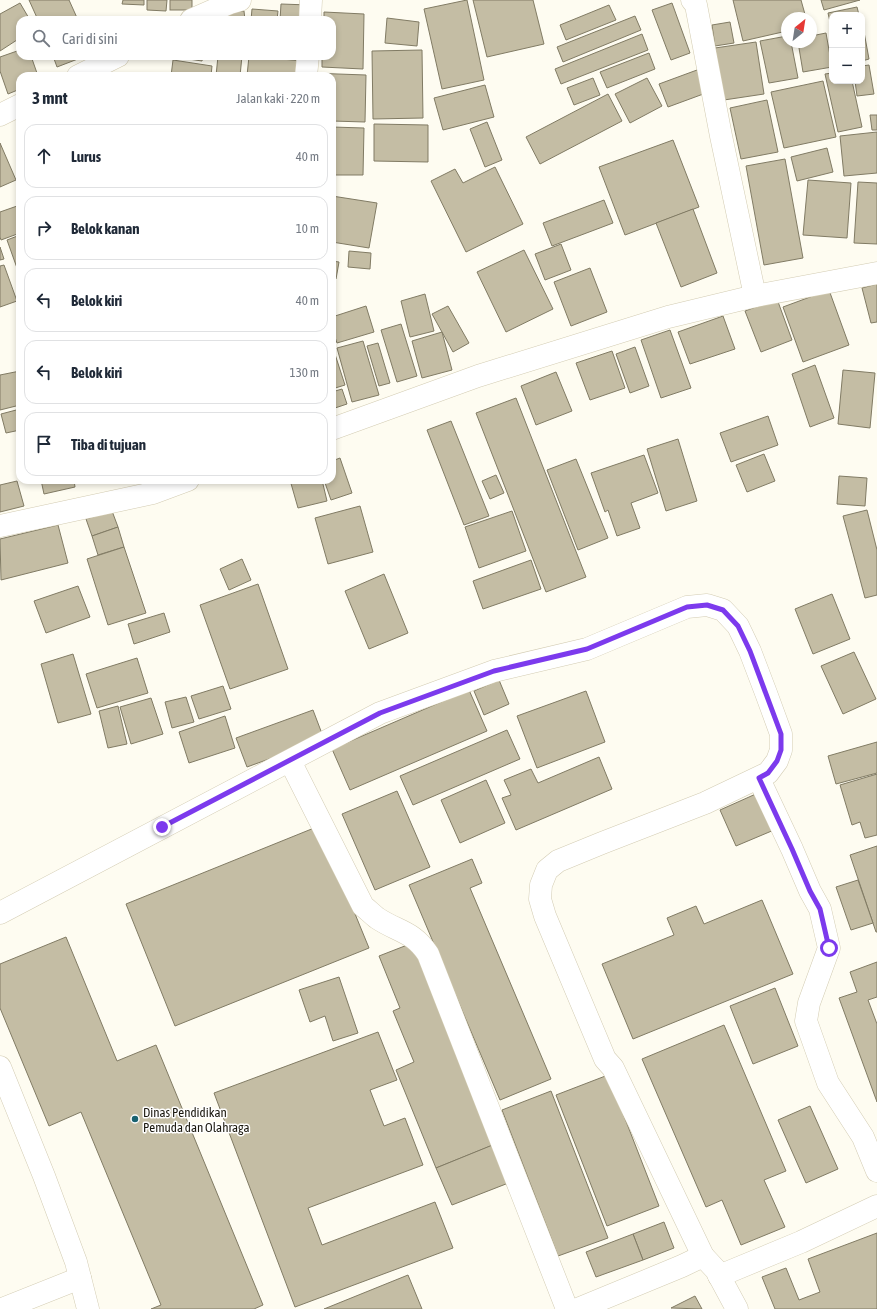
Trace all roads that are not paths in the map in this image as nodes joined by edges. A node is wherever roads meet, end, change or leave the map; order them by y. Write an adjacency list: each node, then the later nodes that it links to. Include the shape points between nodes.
1 (240, 0): 4 (street)
2 (311, 0): 5 (street)
3 (692, 0): 13 (street, via 696,5)
4 (200, 16)
5 (310, 16)
6 (110, 60): 8 (street)
7 (308, 60): 9 (street)
8 (86, 72)
9 (306, 72)
10 (16, 107): 11 (street)
11 (0, 115)
12 (877, 273): 13 (street)
13 (755, 296): 14 (street, via 668,317 486,373)
14 (336, 428)
15 (163, 484): 16 (street)
16 (151, 486): 17 (street)
17 (0, 526)
18 (290, 761): 19 (street, via 380,713 494,671 587,649 687,607 707,605 723,610 738,626 781,734 781,750 777,761 768,773); 20 (street); 29 (street, via 363,906 378,918 411,936 428,954)
19 (759, 778): 22 (street, via 820,909 829,948 809,1003 806,1021 828,1083 863,1137); 24 (street, via 705,803 558,861 547,870 541,885 540,899 545,916 605,1059 613,1068)
20 (0, 913)
21 (0, 1067): 26 (street, via 44,1176)
22 (877, 1171)
23 (877, 1206): 25 (street, via 801,1242)
24 (703, 1256): 25 (street); 30 (street)
25 (719, 1276): 31 (street)
26 (80, 1278): 27 (street); 28 (street)
27 (2, 1309)
28 (88, 1309)
29 (567, 1309)
30 (578, 1309)
31 (737, 1309)

